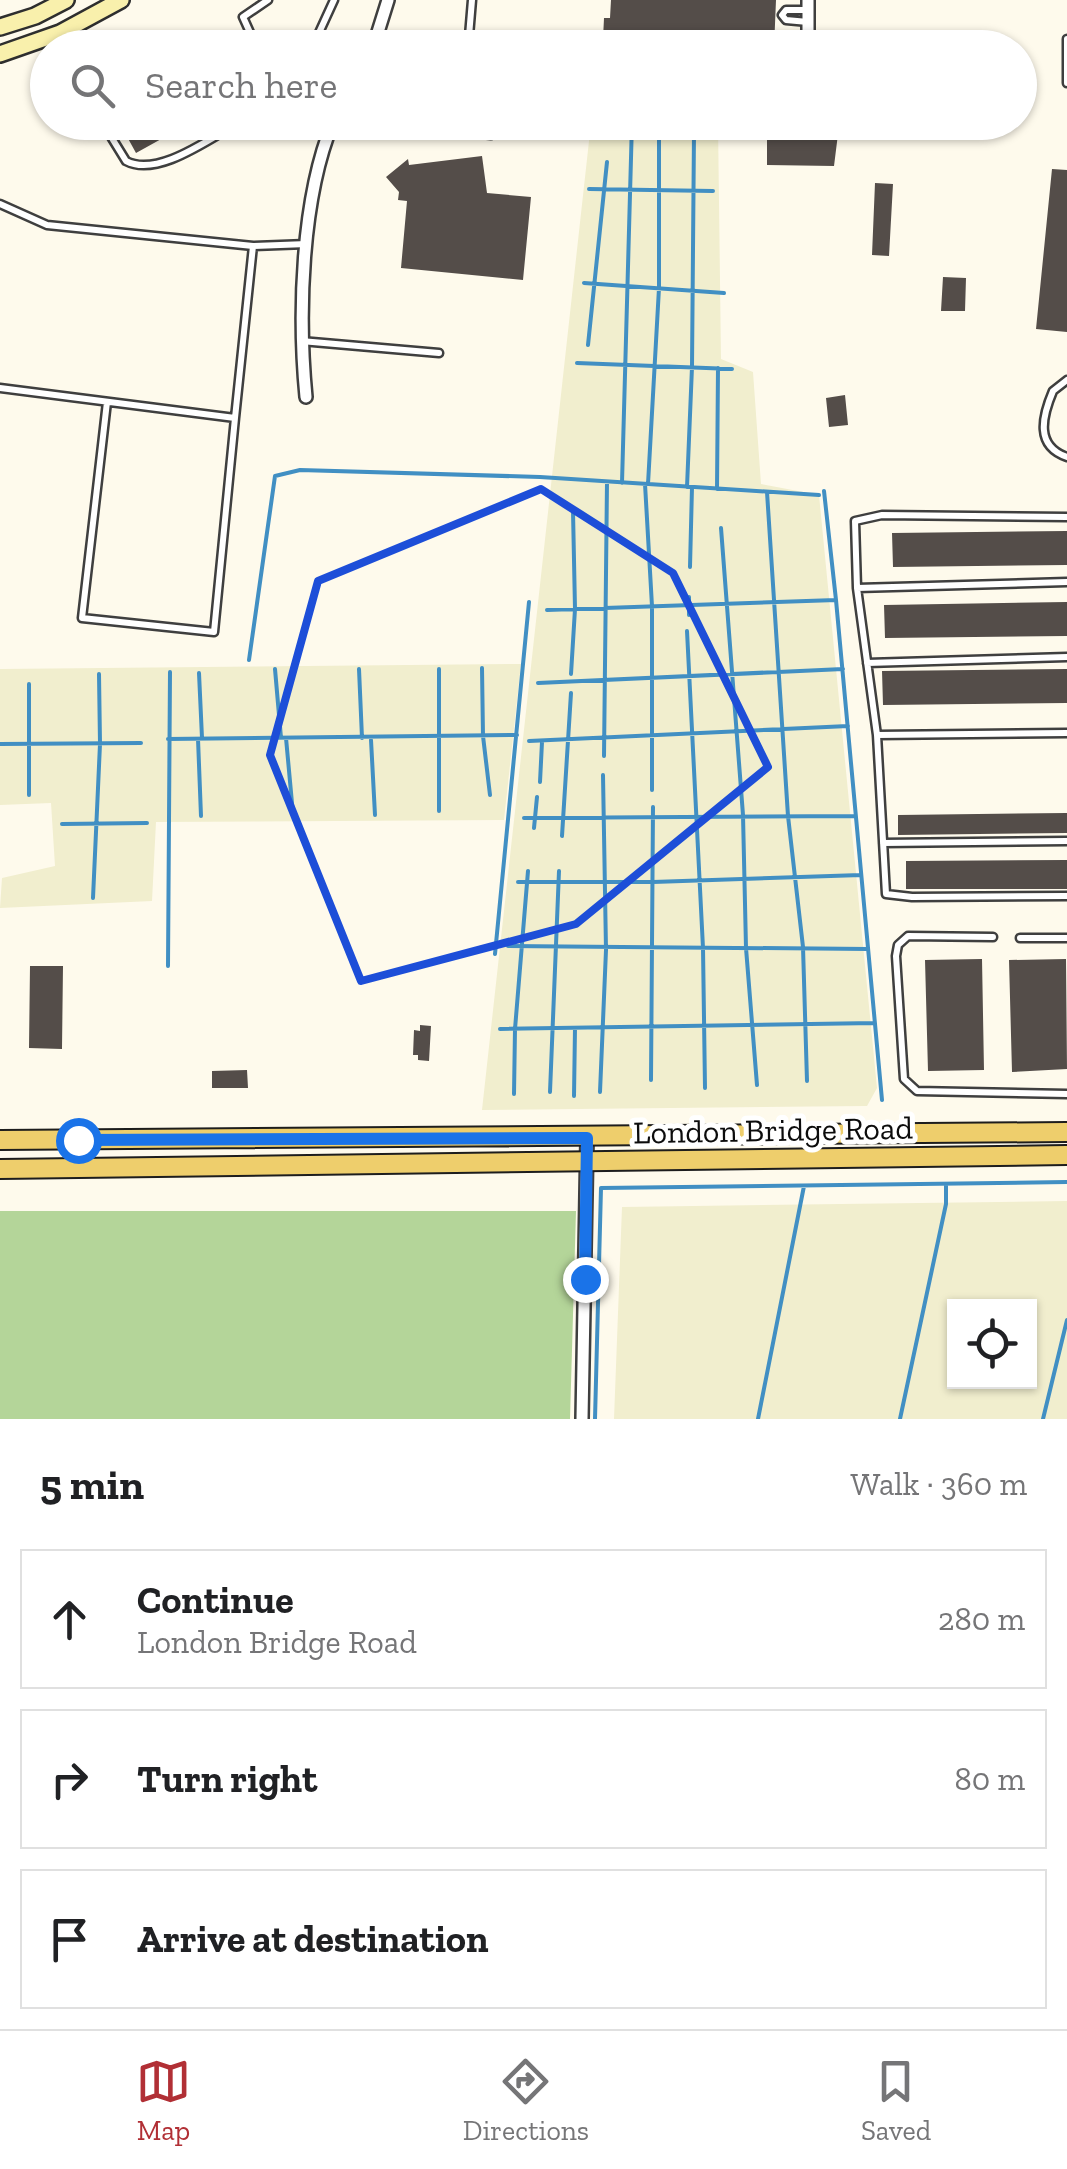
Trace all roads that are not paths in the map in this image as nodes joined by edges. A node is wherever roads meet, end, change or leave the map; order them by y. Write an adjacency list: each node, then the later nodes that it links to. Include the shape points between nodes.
1 (66, 0): 7 (main road)
2 (122, 0): 8 (main road)
3 (268, 0): 9 (lane, via 243,17)
4 (334, 0): 10 (lane)
5 (388, 0): 11 (street)
6 (472, 0): 12 (lane)
7 (0, 27)
8 (64, 30)
9 (249, 30)
10 (320, 30)
11 (382, 30)
12 (470, 30)
13 (1067, 39): 16 (lane)
14 (30, 43): 15 (main road)
15 (0, 54)
16 (1067, 84)
17 (113, 140): 18 (lane, via 126,161 148,167)
18 (207, 140)
19 (328, 140): 21 (street, via 312,192)
20 (0, 204): 22 (lane, via 47,224)
21 (308, 244): 22 (lane); 23 (street)
22 (253, 246): 29 (lane)
23 (301, 341): 24 (lane); 27 (street)
24 (439, 353)
25 (1067, 380): 30 (lane, via 1052,391 1044,436 1048,447)
26 (0, 388): 28 (lane)
27 (306, 397)
28 (107, 402): 29 (lane); 29 (lane, via 82,618 214,632)
29 (235, 418)
30 (1067, 456)
31 (1067, 517): 33 (lane, via 882,515 855,521)
32 (1067, 582): 33 (lane)
33 (857, 588): 35 (lane)
34 (1067, 657): 35 (lane)
35 (867, 663): 37 (lane)
36 (1067, 733): 37 (lane)
37 (877, 735): 39 (lane)
38 (1067, 841): 39 (lane)
39 (884, 843): 40 (lane, via 886,894)
40 (1067, 896)
41 (993, 937): 44 (lane, via 908,936 898,945 904,1078 917,1091)
42 (1020, 938): 43 (lane)
43 (1067, 938)
44 (1067, 1094)
45 (1067, 1132): 46 (main road, London Bridge Road)
46 (587, 1138): 47 (main road, London Bridge Road); 50 (street)
47 (156, 1139): 48 (main road, London Bridge Road); 51 (main road)
48 (0, 1140)
49 (1067, 1156): 50 (main road, London Bridge Road)
50 (587, 1163): 51 (main road, London Bridge Road); 53 (street)
51 (156, 1167): 52 (main road, London Bridge Road)
52 (0, 1169)
53 (582, 1419)

